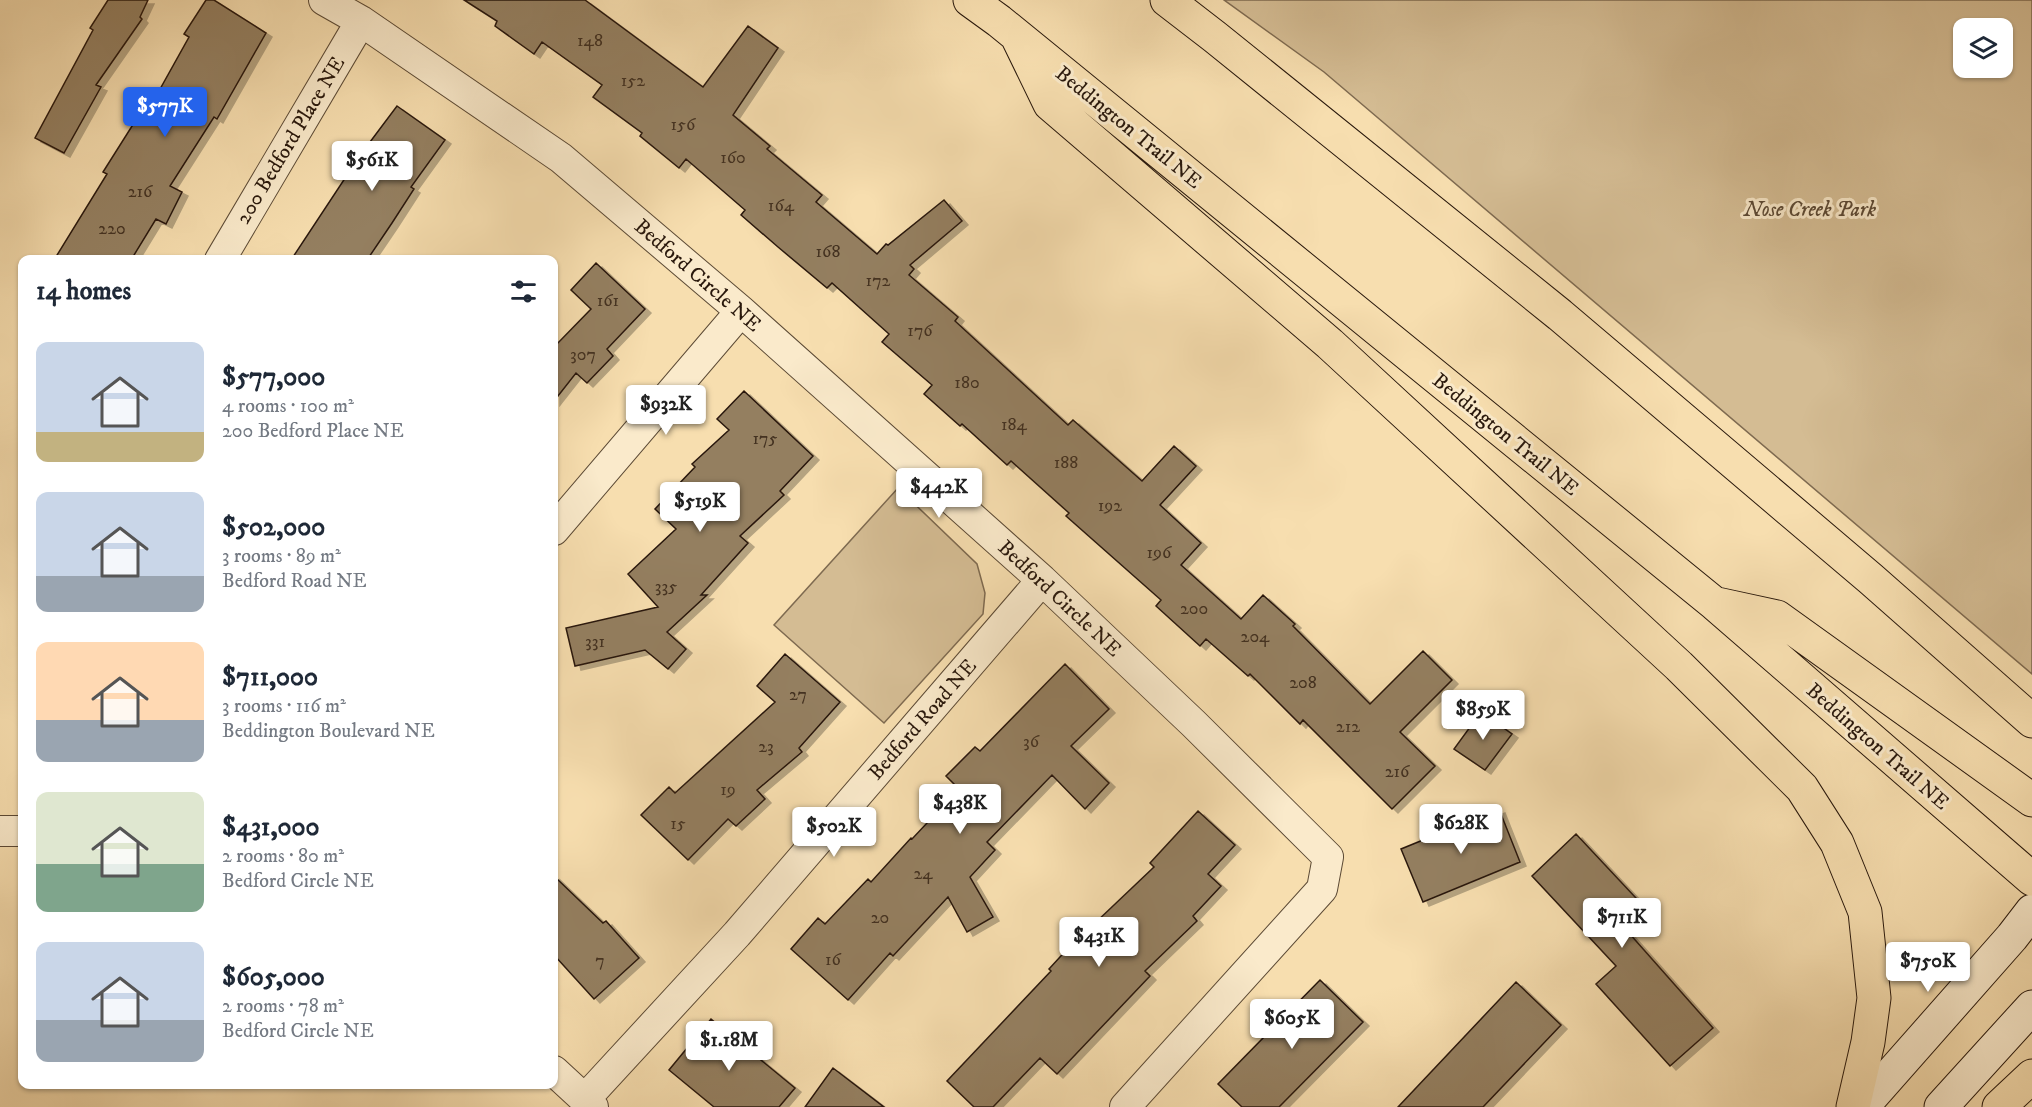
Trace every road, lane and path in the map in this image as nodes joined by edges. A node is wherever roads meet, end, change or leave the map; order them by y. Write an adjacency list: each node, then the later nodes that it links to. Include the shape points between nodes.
1 (324, 0): 4 (street, Bedford Circle NE)
2 (970, 0): 5 (main road, Beddington Trail NE)
3 (1167, 0): 11 (main road, via 1560,315)
4 (361, 21): 6 (street, 200 Bedford Place NE); 7 (street, Bedford Circle NE, via 561,158)
5 (1017, 36): 10 (main road, Beddington Trail NE); 22 (main road, via 1050,104 1330,344 1679,666 1802,788 1837,843 1865,912 1874,998)
6 (223, 255)
7 (741, 311): 8 (street); 9 (street, Bedford Circle NE)
8 (558, 525)
9 (1042, 580): 20 (street, Bedford Road NE); 21 (street, Bedford Circle NE, via 1328,857 1322,889)
10 (1715, 604): 12 (main road, via 1777,617); 15 (main road, Beddington Trail NE)
11 (2032, 721)
12 (2032, 800)
13 (0, 831): 14 (street)
14 (18, 831)
15 (2032, 879)
16 (2032, 910): 23 (main road)
17 (2032, 1007): 24 (main road)
18 (558, 1075): 20 (street)
19 (2032, 1076): 25 (main road)
20 (589, 1103)
21 (1125, 1107)
22 (1853, 1107)
23 (1862, 1107)
24 (1941, 1107)
25 (1999, 1107)

